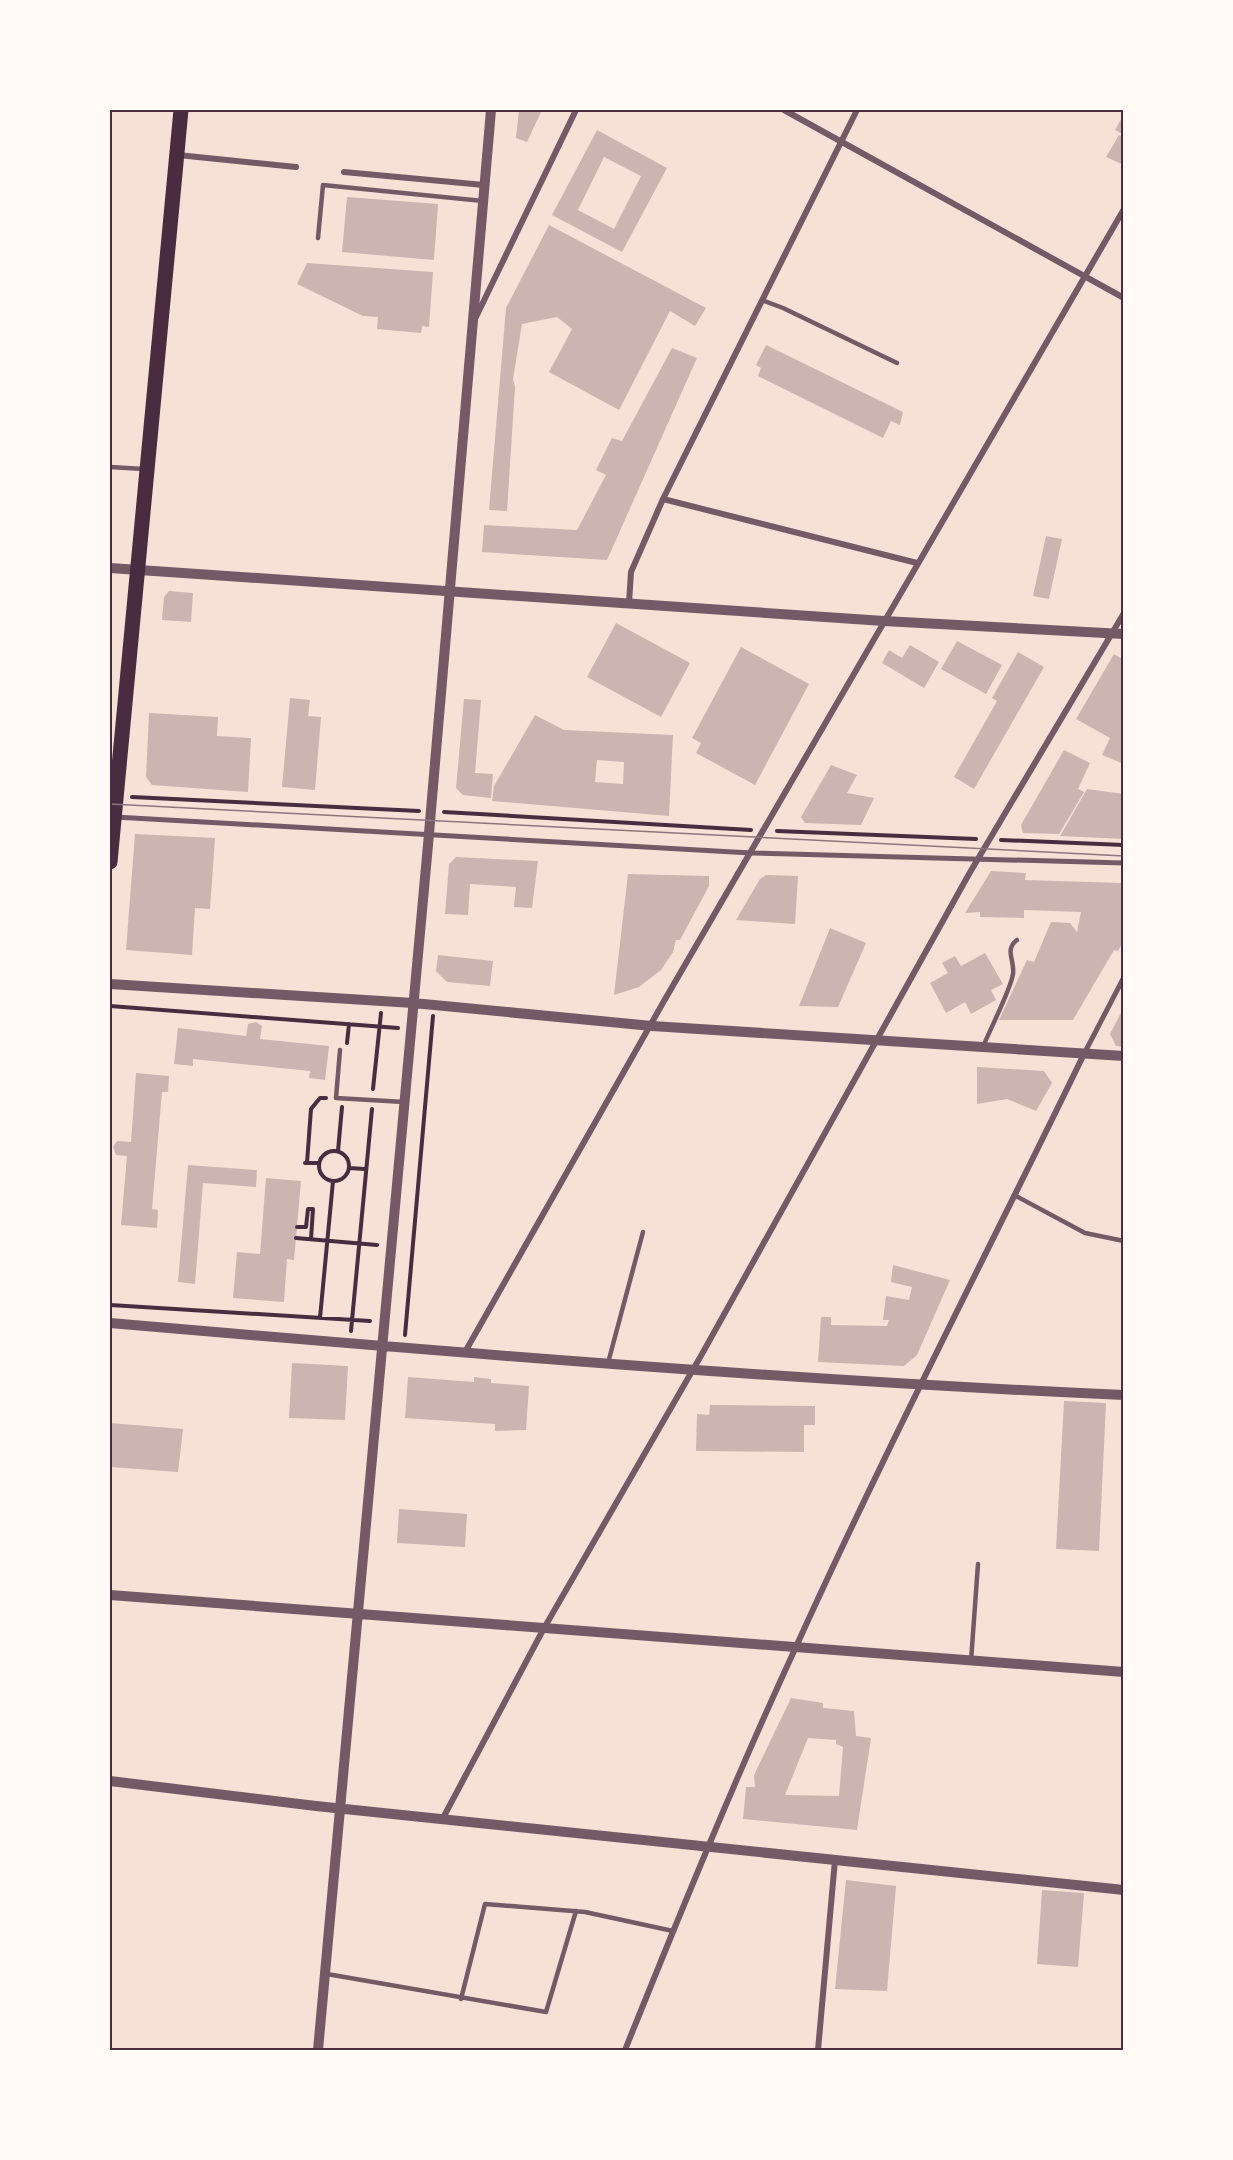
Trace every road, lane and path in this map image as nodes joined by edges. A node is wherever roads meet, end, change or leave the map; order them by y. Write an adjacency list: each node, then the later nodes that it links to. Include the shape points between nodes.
1 (182, 110): 7 (main road)
2 (490, 110): 10 (street)
3 (576, 110): 17 (street)
4 (784, 110): 6 (street)
5 (857, 110): 6 (street)
6 (841, 141): 14 (street); 16 (street)
7 (177, 155): 8 (street); 20 (main road)
8 (296, 167)
9 (344, 172): 10 (street)
10 (484, 185): 11 (street)
11 (483, 201): 13 (lane, via 323,185); 17 (street)
12 (1124, 208): 14 (street)
13 (318, 238)
14 (1083, 275): 15 (street); 22 (street)
15 (1124, 298)
16 (762, 300): 18 (lane); 21 (street)
17 (472, 325): 25 (street)
18 (897, 363)
19 (110, 467): 20 (lane)
20 (147, 470): 24 (main road)
21 (663, 500): 22 (street); 26 (street, via 631,572)
22 (917, 563): 28 (street)
23 (110, 568): 24 (street)
24 (137, 570): 25 (street); 31 (main road)
25 (450, 590): 26 (street); 32 (street)
26 (629, 603): 28 (street)
27 (1124, 613): 29 (street)
28 (884, 621): 29 (street); 34 (street)
29 (1112, 633): 30 (street); 36 (street)
30 (1124, 634)
31 (116, 796): 32 (path); 33 (main road)
32 (431, 812): 34 (path); 35 (street)
33 (112, 817): 35 (street); 40 (main road)
34 (764, 830): 36 (path); 38 (street)
35 (429, 833): 38 (street); 46 (street)
36 (991, 839): 37 (path); 39 (street)
37 (1124, 845)
38 (751, 853): 39 (street); 50 (street)
39 (979, 859): 41 (street); 52 (street)
40 (110, 862)
41 (1124, 863)
42 (1017, 940): 53 (lane, via 1010,950 1013,977)
43 (1124, 977): 55 (street)
44 (110, 984): 45 (street)
45 (382, 1001): 46 (street); 51 (path)
46 (413, 1003): 47 (street); 49 (street)
47 (434, 1005): 50 (street); 80 (path)
48 (110, 1006): 51 (path)
49 (411, 1026): 51 (path); 59 (street)
50 (652, 1026): 52 (street); 81 (street)
51 (379, 1027): 58 (path)
52 (877, 1041): 53 (street); 83 (street)
53 (983, 1047): 55 (street)
54 (340, 1050): 57 (lane)
55 (1084, 1054): 56 (street); 64 (street)
56 (1124, 1056)
57 (336, 1098): 58 (lane); 60 (path, via 320,1098 311,1109 305,1163)
58 (372, 1101): 59 (lane); 62 (path)
59 (404, 1102): 76 (street)
60 (320, 1163): 61 (path, via 324,1155 338,1151 346,1156); 63 (path, via 324,1177)
61 (349, 1168): 62 (path); 63 (path, via 343,1179)
62 (365, 1169): 71 (path)
63 (333, 1181): 69 (path)
64 (1014, 1195): 70 (lane, via 1086,1233); 84 (street)
65 (297, 1227): 68 (path, via 306,1227 308,1209 312,1209)
66 (643, 1232): 82 (lane)
67 (296, 1238): 68 (path)
68 (311, 1239): 69 (path)
69 (327, 1241): 71 (path); 74 (path)
70 (1124, 1242)
71 (358, 1243): 72 (path); 75 (path)
72 (377, 1245)
73 (110, 1305): 74 (path)
74 (320, 1318): 75 (path)
75 (352, 1320): 76 (path); 78 (path)
76 (383, 1322): 79 (street)
77 (110, 1323): 78 (street)
78 (353, 1344): 79 (street)
79 (381, 1346): 80 (street); 88 (street)
80 (404, 1347): 81 (street)
81 (465, 1352): 82 (street)
82 (608, 1363): 83 (street)
83 (693, 1370): 84 (street); 89 (street)
84 (922, 1386): 85 (street); 90 (street)
85 (1124, 1395)
86 (978, 1564): 91 (lane)
87 (110, 1595): 88 (street)
88 (357, 1615): 89 (street); 94 (street)
89 (543, 1630): 90 (street); 95 (street)
90 (796, 1647): 91 (street); 96 (street)
91 (971, 1661): 92 (street)
92 (1124, 1672)
93 (110, 1781): 94 (street)
94 (340, 1807): 95 (street); 101 (street)
95 (442, 1818): 96 (street)
96 (708, 1847): 97 (street); 100 (street)
97 (835, 1860): 98 (street); 105 (street)
98 (1124, 1890)
99 (576, 1911): 100 (lane); 102 (lane, via 485,1904); 102 (lane, via 546,2012)
100 (673, 1931): 104 (street)
101 (325, 1974): 102 (lane); 103 (street)
102 (461, 1998)
103 (318, 2050)
104 (625, 2050)
105 (818, 2050)

